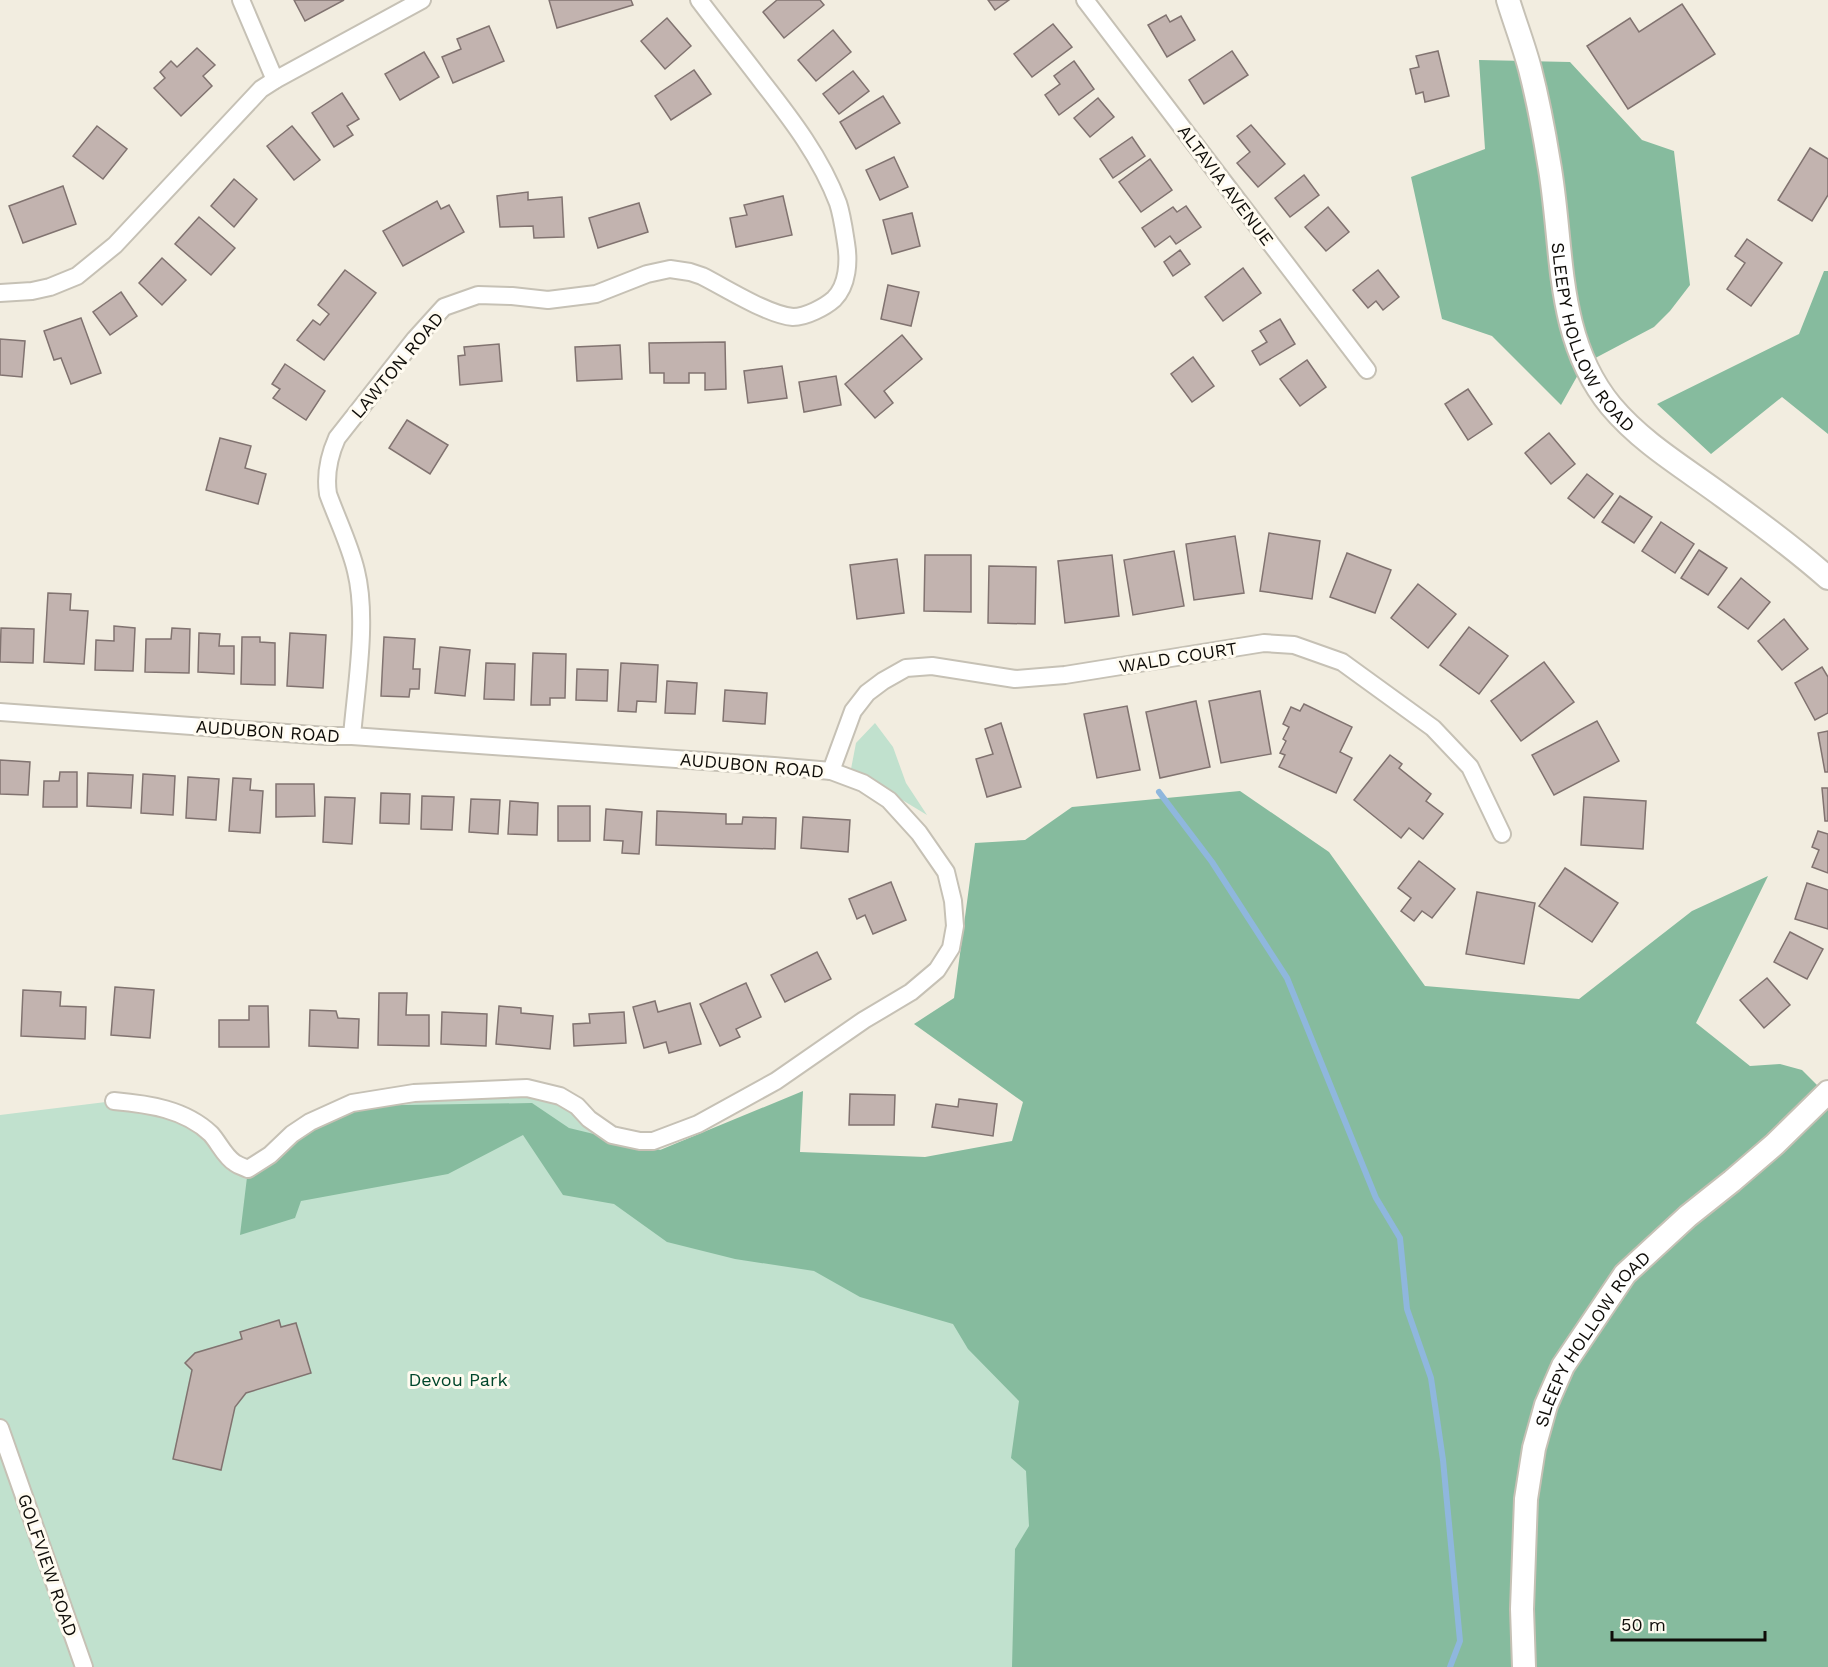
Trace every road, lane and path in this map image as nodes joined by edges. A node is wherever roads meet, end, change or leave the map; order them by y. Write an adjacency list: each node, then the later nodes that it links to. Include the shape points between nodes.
1 (242, 0): 6 (street)
2 (422, 0): 6 (street)
3 (699, 0): 11 (street, LAWTON ROAD, via 814,152 841,216 848,257 841,292 832,301 795,317 773,313 702,276 670,269 596,294 548,300 478,295 444,307 337,438 330,454 328,494 356,570 360,593)
4 (1084, 0): 8 (street, ALTAVIA AVENUE)
5 (1508, 0): 9 (main road, SLEEPY HOLLOW ROAD, via 1530,68 1550,166 1567,311 1577,349 1592,380 1636,432 1792,547)
6 (275, 80): 7 (street, via 261,89 115,245 77,276 32,291)
7 (0, 292)
8 (1367, 370)
9 (1828, 579)
10 (0, 712): 11 (street, AUDUBON ROAD)
11 (352, 736): 12 (street, AUDUBON ROAD)
12 (831, 771): 13 (street, WALD COURT, via 853,711 867,693 906,668 932,666 1015,679 1065,675 1264,643 1294,645 1342,662 1433,728 1470,767); 15 (street, AUDUBON ROAD, via 863,783 889,800 920,833 946,872 955,926 951,948 937,970 911,992 776,1081 698,1124 653,1141 640,1141 612,1135 560,1095 527,1088 414,1093 352,1103 310,1122 248,1169 233,1162 196,1122 146,1104)
13 (1502, 834)
14 (1828, 1092): 18 (main road, SLEEPY HOLLOW ROAD, via 1775,1144 1625,1274 1563,1366 1546,1405 1534,1448 1526,1499)
15 (114, 1101)
16 (0, 1428): 17 (street, GOLFVIEW ROAD)
17 (84, 1667)
18 (1524, 1667)

